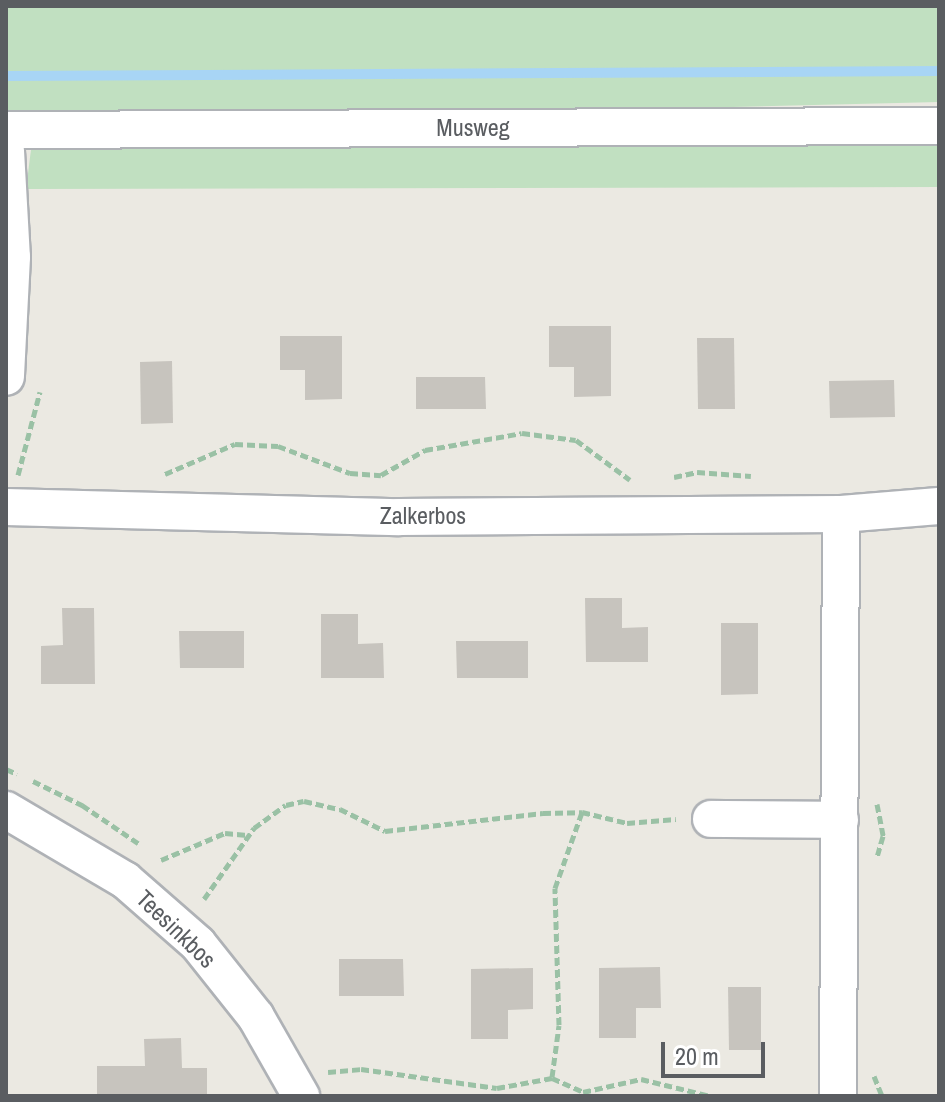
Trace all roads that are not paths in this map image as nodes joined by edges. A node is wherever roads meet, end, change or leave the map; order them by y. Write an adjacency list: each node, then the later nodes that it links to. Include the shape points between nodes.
1 (939, 126): 2 (street, Musweg)
2 (6, 130)
3 (6, 151): 4 (street, via 12,257)
4 (6, 377)
5 (939, 506): 7 (street, Zalkerbos)
6 (6, 507): 7 (street, Zalkerbos, via 399,517)
7 (841, 514): 10 (street)
8 (6, 810): 11 (street, Teesinkbos, via 125,880 198,944)
9 (711, 819): 10 (street)
10 (840, 820): 12 (street)
11 (313, 1084)
12 (838, 1096)

